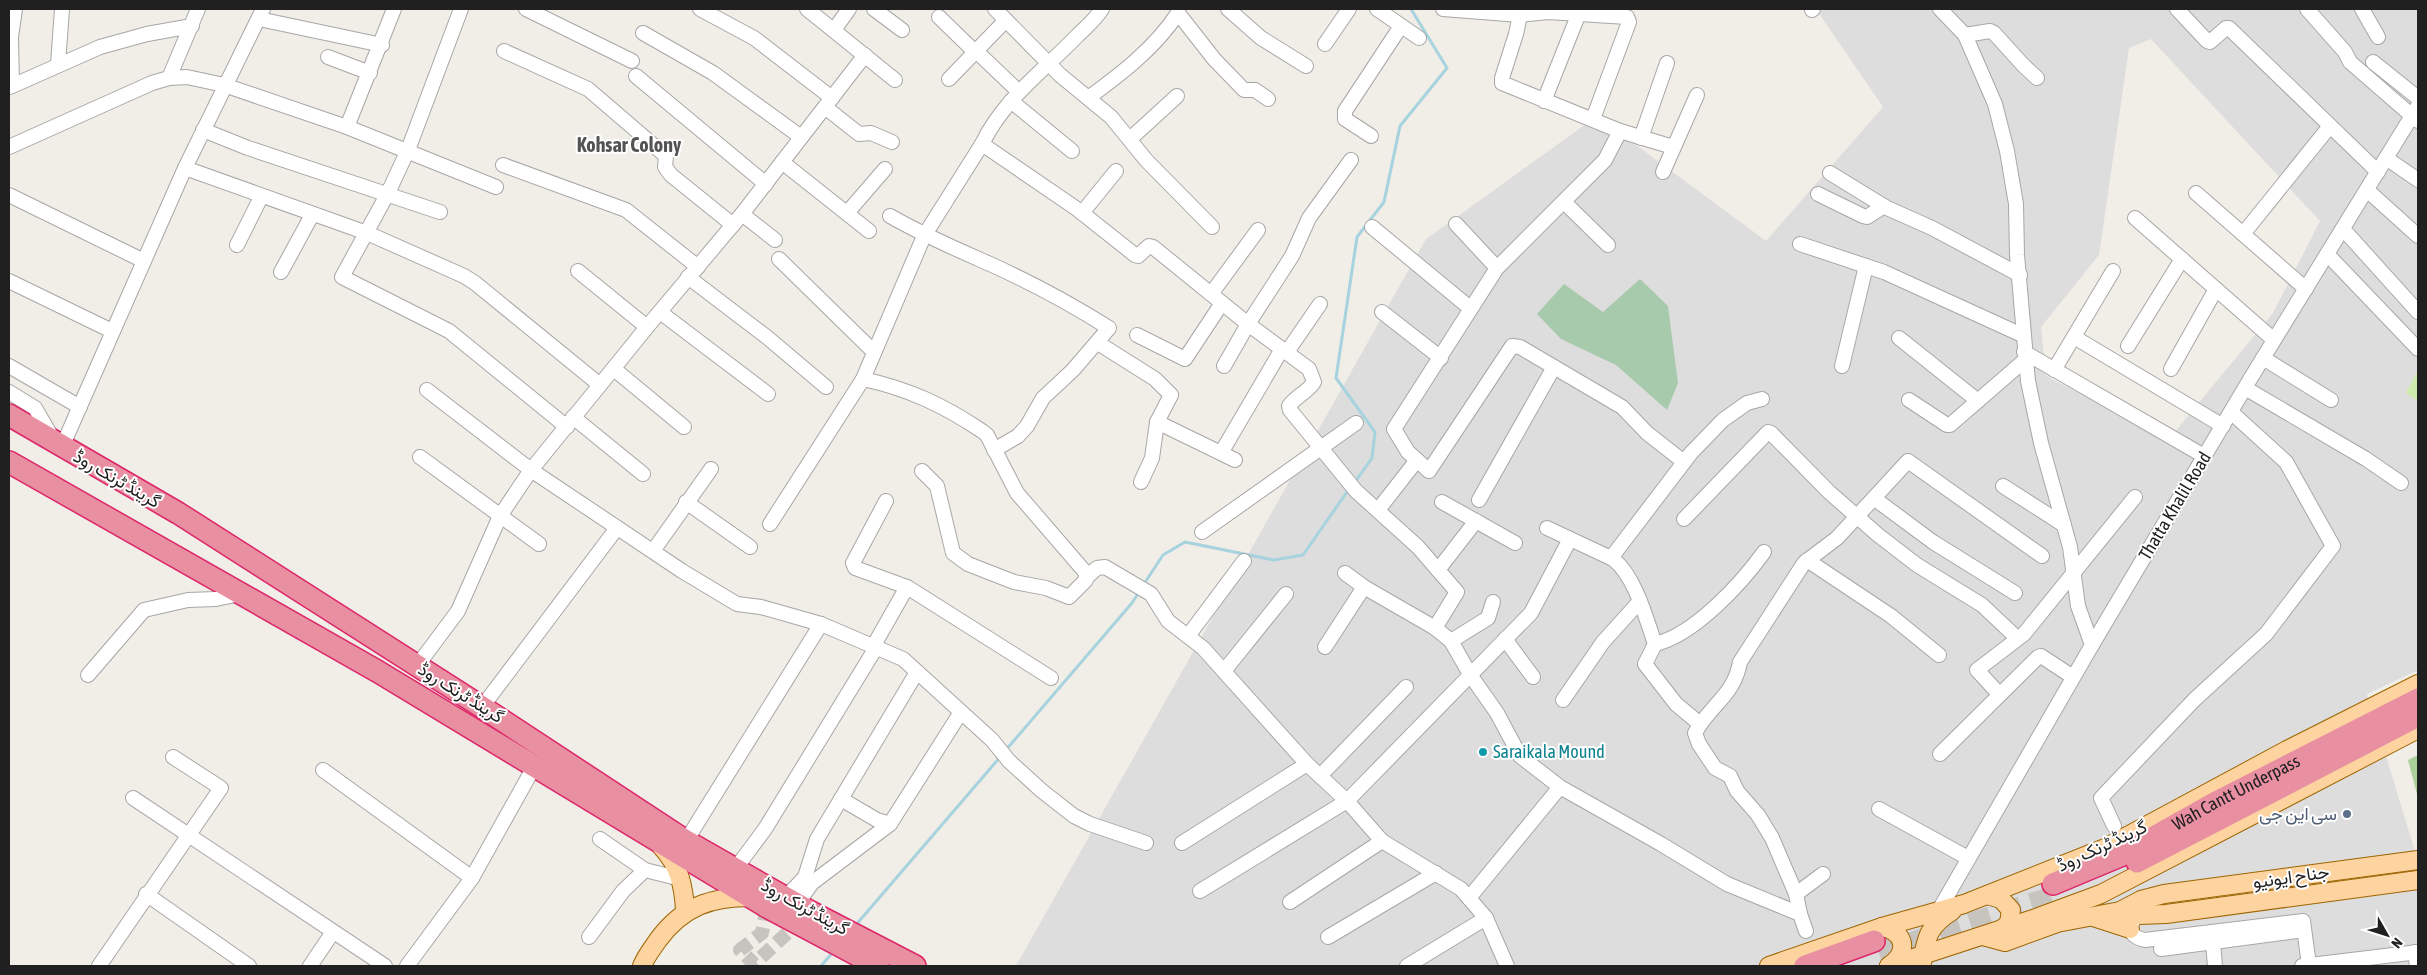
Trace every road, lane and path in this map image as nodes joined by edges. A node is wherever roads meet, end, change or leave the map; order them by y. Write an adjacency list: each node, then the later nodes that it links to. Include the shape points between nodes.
1 (15, 9): 54 (street)
2 (62, 9): 44 (street)
3 (198, 9): 27 (street)
4 (394, 9): 35 (street)
5 (462, 9): 77 (street)
6 (526, 9): 41 (street)
7 (700, 9): 62 (street, via 754,38)
8 (807, 9): 29 (street)
9 (849, 9): 29 (street)
10 (874, 9): 30 (street)
11 (995, 9): 26 (street)
12 (1102, 9): 45 (street)
13 (1228, 9): 46 (street, via 1260,38)
14 (1349, 9): 36 (street)
15 (1377, 9): 28 (street)
16 (1443, 9): 24 (street)
17 (1940, 9): 32 (street)
18 (2177, 9): 65 (street, via 2207,41 2229,28)
19 (2307, 9): 63 (street, via 2350,62)
20 (2362, 9): 33 (street)
21 (1180, 11): 58 (street, via 1147,50); 60 (street, via 1214,59 1244,90 1256,90)
22 (1579, 13): 24 (street); 61 (street); 64 (street, via 1629,19)
23 (260, 14): 35 (street); 53 (street)
24 (1520, 15): 61 (street, via 1502,83)
25 (938, 17): 38 (street)
26 (1006, 20): 38 (street); 45 (street)
27 (192, 26): 44 (street, via 100,47); 49 (street)
28 (1402, 26): 34 (street); 69 (street, via 1345,111 1345,119)
29 (834, 30): 39 (street)
30 (902, 30)
31 (643, 33): 70 (street, via 713,73)
32 (1965, 35): 50 (street, via 1994,33); 131 (street, via 1994,104 2007,152 2016,204 2016,255)
33 (2378, 37)
34 (1419, 38)
35 (382, 44): 47 (street)
36 (1325, 44)
37 (504, 51): 106 (street, via 594,94 666,156 665,167 671,174)
38 (974, 51): 51 (street); 56 (street)
39 (865, 55): 52 (street); 62 (street)
40 (328, 57): 47 (street)
41 (632, 61)
42 (2372, 62): 59 (street)
43 (1667, 63): 72 (street)
44 (58, 64): 54 (street)
45 (1050, 64): 56 (street); 58 (street)
46 (1306, 66)
47 (370, 73): 66 (street)
48 (636, 76): 90 (street)
49 (170, 78): 53 (street, via 188,77); 76 (street, via 152,83)
50 (2038, 78)
51 (949, 79)
52 (895, 80)
53 (224, 85): 66 (street); 67 (street)
54 (10, 86)
55 (1696, 95): 75 (street)
56 (1014, 96): 74 (street); 78 (street)
57 (1177, 96): 71 (street)
58 (1088, 98): 71 (street)
59 (2418, 98)
60 (1268, 99)
61 (1544, 101): 64 (street)
62 (828, 103): 70 (street); 73 (street, via 859,134 871,133)
63 (2416, 115): 79 (street, Thatta Khalil Road)
64 (1592, 119): 68 (street)
65 (2330, 126): 87 (street); 114 (street)
66 (347, 127): 77 (street)
67 (203, 130): 83 (street); 93 (street, via 248,148)
68 (1620, 131): 72 (street); 98 (street, via 1605,160)
69 (1370, 136)
70 (801, 137): 81 (street)
71 (1130, 138): 108 (street, via 1146,160)
72 (1641, 138): 75 (street)
73 (892, 142)
74 (982, 144): 102 (street); 115 (street)
75 (1674, 147): 86 (street)
76 (9, 148)
77 (408, 150): 91 (street); 93 (street)
78 (1072, 151)
79 (2386, 158): 87 (street, Thatta Khalil Road); 89 (street)
80 (1351, 160): 142 (street, via 1309,218 1292,256)
81 (782, 162): 90 (street); 101 (street)
82 (503, 165): 130 (street, via 626,210)
83 (185, 168): 97 (street); 124 (street)
84 (885, 169): 101 (street)
85 (1116, 171): 102 (street)
86 (1663, 172)
87 (2378, 172): 92 (street, Thatta Khalil Road)
88 (1830, 173): 99 (street)
89 (2418, 180)
90 (766, 184): 106 (street)
91 (496, 187)
92 (2367, 190): 110 (street, Thatta Khalil Road); 116 (street)
93 (388, 193): 100 (street); 113 (street)
94 (2196, 193): 114 (street)
95 (1818, 194): 99 (street, via 1867,217)
96 (9, 195): 124 (street)
97 (261, 197): 103 (street); 119 (street)
98 (1564, 202): 120 (street); 126 (street)
99 (1884, 206): 131 (street)
100 (440, 212)
101 (848, 213): 111 (street)
102 (1082, 213): 135 (street, via 1135,255 1149,246 1153,247)
103 (312, 215): 113 (street); 129 (street)
104 (890, 216): 115 (street)
105 (2135, 218): 123 (street)
106 (738, 219): 117 (street); 130 (street)
107 (1456, 224): 126 (street)
108 (1212, 227)
109 (1372, 227): 138 (street)
110 (2343, 229): 121 (street, Thatta Khalil Road); 141 (street)
111 (869, 230)
112 (1258, 230): 135 (street)
113 (367, 233): 167 (street, via 475,283); 179 (street, via 342,277 449,331)
114 (2243, 234): 134 (street)
115 (924, 236): 150 (street, via 1069,303 1109,328); 154 (street)
116 (2418, 236)
117 (775, 240)
118 (1800, 244): 125 (street)
119 (236, 245)
120 (1608, 245)
121 (2327, 254): 134 (street, Thatta Khalil Road); 152 (street)
122 (779, 259): 154 (street)
123 (2182, 259): 133 (street); 151 (street)
124 (144, 261): 144 (street)
125 (1866, 266): 146 (street); 160 (street)
126 (1497, 268): 138 (street)
127 (578, 271): 143 (street)
128 (2113, 271): 147 (street)
129 (281, 272)
130 (693, 272): 139 (street); 168 (street)
131 (2020, 275): 146 (street)
132 (9, 281): 144 (street)
133 (2216, 289): 149 (street); 163 (street)
134 (2306, 289): 149 (street, Thatta Khalil Road)
135 (1211, 294): 136 (street)
136 (1222, 303): 142 (street); 145 (street, via 1185,359)
137 (1320, 304): 153 (street)
138 (1470, 308): 156 (street)
139 (660, 312): 143 (street); 171 (street)
140 (1382, 312): 156 (street)
141 (2418, 312)
142 (1248, 324): 153 (street); 159 (street)
143 (646, 327): 162 (street)
144 (112, 331): 177 (street)
145 (1137, 335)
146 (2022, 335): 155 (street)
147 (2074, 337): 164 (street); 182 (street)
148 (1899, 338): 174 (street)
149 (2274, 340): 157 (street, Thatta Khalil Road)
150 (1098, 343): 180 (street, via 1170,391 1172,394); 185 (street, via 1043,398 1018,436)
151 (2128, 346)
152 (2418, 349)
153 (1285, 351): 186 (street, via 1309,368 1313,376 1311,388 1289,406); 187 (street)
154 (874, 352): 166 (street)
155 (2025, 356): 164 (street); 174 (street); 213 (street, via 2041,443)
156 (1441, 358): 191 (street, via 1394,429)
157 (2263, 358): 169 (street, Thatta Khalil Road); 175 (street)
158 (9, 366): 165 (street)
159 (1224, 366)
160 (1842, 366)
161 (1554, 367): 191 (street, via 1520,347 1512,346 1433,468 1429,471); 193 (street, via 1622,407 1646,434); 204 (street)
162 (614, 369): 167 (street); 183 (street)
163 (2171, 369)
164 (2054, 370): 188 (street)
165 (32, 379): 176 (street); 177 (street)
166 (863, 379): 185 (street, via 921,396 947,408 982,431); 212 (street)
167 (600, 385): 179 (street)
168 (826, 387)
169 (2245, 388): 178 (street, Thatta Khalil Road); 199 (street)
170 (428, 390): 195 (street)
171 (768, 394)
172 (1762, 399): 193 (street, via 1747,403 1723,420)
173 (1909, 400): 174 (street, via 1947,425)
174 (1978, 400)
175 (2330, 400)
176 (13, 402): 184 (highway, گرینڈ ٹرنک روڈ)
177 (80, 407): 184 (street)
178 (2231, 412): 182 (street, Thatta Khalil Road); 280 (street, via 2286,462 2333,546 2266,634 2194,700 2101,798)
179 (570, 422): 195 (street); 197 (street)
180 (1157, 422): 187 (street); 198 (street, via 1152,458)
181 (1356, 423): 186 (street)
182 (2222, 426): 188 (street, Thatta Khalil Road)
183 (684, 427)
184 (58, 445): 249 (highway, گرینڈ ٹرنک روڈ, via 178,513)
185 (994, 450): 230 (street, via 1017,493)
186 (1321, 450): 207 (street); 216 (street)
187 (1221, 453): 190 (street)
188 (2204, 456): 246 (street, Thatta Khalil Road)
189 (420, 457): 208 (street)
190 (1235, 460)
191 (1417, 460): 207 (street)
192 (9, 462): 234 (highway, گرینڈ ٹرنک روڈ)
193 (1684, 462): 224 (street)
194 (711, 469): 205 (street)
195 (531, 470): 208 (street); 214 (street)
196 (922, 471): 230 (street, via 937,486 953,553 968,564 1014,582 1070,597)
197 (643, 474)
198 (1141, 482)
199 (2401, 483)
200 (2003, 486): 213 (street)
201 (2135, 497): 229 (street)
202 (1875, 499): 209 (street); 223 (street, via 1908,462); 233 (street, via 1933,542)
203 (886, 500): 231 (street, via 853,562 855,568)
204 (1479, 500)
205 (686, 502): 220 (street); 221 (street)
206 (1442, 502): 211 (street)
207 (1378, 510): 227 (street)
208 (500, 516): 219 (street); 249 (street, via 458,611)
209 (1856, 516): 210 (street, via 1768,432); 225 (street, via 1837,538); 241 (street, via 1916,565 1982,605)
210 (1684, 519)
211 (1476, 521): 218 (street); 227 (street)
212 (770, 524)
213 (2064, 524): 229 (street)
214 (617, 528): 221 (street); 262 (street)
215 (1547, 528): 217 (street)
216 (1202, 532)
217 (1570, 539): 224 (street); 242 (street, via 1531,613)
218 (1515, 543)
219 (539, 544)
220 (750, 547)
221 (653, 552): 238 (street, via 737,604 761,607)
222 (1764, 552): 244 (street, via 1745,577 1709,611 1668,641)
223 (2042, 556)
224 (1611, 558): 236 (street, via 1621,565)
225 (1806, 560): 248 (street, via 1891,616); 266 (street, via 1740,662 1730,689)
226 (1244, 561): 240 (street)
227 (1438, 570): 239 (street, via 1457,592)
228 (1345, 572): 232 (street)
229 (2074, 572): 241 (street, via 2024,634); 246 (street, via 2078,606)
230 (1088, 576): 240 (street, via 1097,568 1113,570 1151,594 1168,621)
231 (907, 587): 245 (street); 256 (street)
232 (1364, 587): 239 (street); 247 (street)
233 (2015, 593)
234 (240, 594): 252 (street, via 188,600 144,610); 265 (highway, گرینڈ ٹرنک روڈ)
235 (1286, 594): 250 (street)
236 (1640, 601): 244 (street); 261 (street, via 1603,642)
237 (1493, 602): 243 (street, via 1488,618)
238 (822, 624): 245 (street); 284 (street)
239 (1435, 628): 243 (street)
240 (1188, 636): 250 (street)
241 (2017, 638): 259 (street, via 1977,670)
242 (1506, 639): 253 (street); 254 (street)
243 (1451, 642): 253 (street)
244 (1655, 644): 266 (street, via 1645,664 1676,704)
245 (876, 645): 251 (street, via 902,659); 290 (street, via 765,829)
246 (2092, 645): 255 (street, Thatta Khalil Road)
247 (1324, 647)
248 (1940, 654)
249 (417, 666): 262 (highway, گرینڈ ٹرنک روڈ)
250 (1224, 671): 270 (street)
251 (917, 672): 263 (street); 276 (street)
252 (88, 675)
253 (1471, 676): 274 (street, via 1520,756); 277 (street)
254 (1533, 677)
255 (2074, 677): 259 (street, via 2042,656); 288 (street, Thatta Khalil Road)
256 (1051, 678)
257 (2418, 684): 300 (main road, گرینڈ ٹرنک روڈ, via 2105,848)
258 (1406, 687): 273 (street)
259 (1999, 694): 268 (street)
260 (2418, 699): 264 (highway, Wah Cantt Underpass, via 2218,801 2056,889 2129,866)
261 (1563, 700)
262 (479, 705): 265 (highway); 284 (highway, گرینڈ ٹرنک روڈ)
263 (961, 712): 279 (street); 286 (street, via 992,740 1009,761 1074,816)
264 (2418, 716)
265 (463, 723): 271 (highway, گرینڈ ٹرنک روڈ)
266 (1700, 724): 299 (street, via 1695,733 1699,744 1715,768 1730,776 1758,815 1772,838)
267 (2418, 729): 315 (main road, via 2101,894)
268 (1940, 754)
269 (173, 757): 281 (street, via 221,788)
270 (1307, 764): 273 (street); 287 (street)
271 (534, 766): 283 (highway, گرینڈ ٹرنک روڈ); 294 (street)
272 (323, 770): 294 (street)
273 (1320, 776): 277 (street)
274 (1560, 787): 302 (street); 307 (street, via 1727,884)
275 (133, 798): 281 (street)
276 (841, 799): 279 (street); 304 (street, via 817,838)
277 (1347, 801): 285 (street); 297 (street)
278 (1879, 809): 288 (street)
279 (890, 824): 304 (street, via 812,883)
280 (2114, 826)
281 (188, 835): 298 (street); 314 (street)
282 (600, 839): 291 (street)
283 (657, 841): 295 (main road, via 670,856); 301 (highway, گرینڈ ٹرنک روڈ)
284 (686, 841): 290 (highway, گرینڈ ٹرنک روڈ)
285 (1382, 841): 292 (street); 303 (street)
286 (1146, 843)
287 (1182, 843)
288 (1968, 858): 308 (street, Thatta Khalil Road)
289 (2418, 860): 306 (main road, جناح ایونیو, via 2164,894 2141,900)
290 (736, 868): 304 (highway, گرینڈ ٹرنک روڈ)
291 (645, 870): 295 (street); 316 (street, via 624,891)
292 (1436, 873): 302 (street); 317 (street)
293 (1823, 874): 299 (street)
294 (472, 878): 330 (street)
295 (681, 878): 305 (main road)
296 (2418, 880): 311 (main road, جناح ایونیو, via 2166,914)
297 (1200, 891)
298 (146, 894): 326 (street); 327 (street)
299 (1796, 894): 307 (street)
300 (1987, 895): 308 (main road, گرینڈ ٹرنک روڈ); 315 (main road, via 2001,899 2011,910 2009,923)
301 (751, 897): 304 (highway, گرینڈ ٹرنک روڈ); 305 (main road, via 717,899)
302 (1469, 898): 310 (street)
303 (1290, 902)
304 (799, 910): 324 (highway, گرینڈ ٹرنک روڈ); 332 (highway, گرینڈ ٹرنک روڈ)
305 (685, 911): 331 (main road, via 663,933)
306 (2120, 911): 309 (main road); 311 (main road)
307 (1800, 914): 313 (street)
308 (1938, 916): 319 (main road, via 1938,936); 321 (main road); 325 (main road, via 1929,932)
309 (2093, 917): 311 (main road); 315 (main road, via 2057,923 2005,942)
310 (1486, 918): 333 (street); 334 (street)
311 (2134, 922): 312 (street, via 2137,938 2145,940)
312 (2304, 925): 318 (street); 339 (street)
313 (1806, 931)
314 (333, 932): 328 (street); 329 (street)
315 (1991, 933): 319 (main road)
316 (589, 937)
317 (1328, 937)
318 (2213, 943): 320 (street); 338 (street)
319 (1946, 947): 325 (main road)
320 (2161, 950)
321 (1883, 951): 325 (main road); 335 (main road); 336 (highway); 337 (highway)
322 (2417, 957): 323 (street)
323 (2381, 961): 339 (street)
324 (908, 962)
325 (1926, 962)
326 (98, 966)
327 (250, 966)
328 (310, 966)
329 (385, 966)
330 (407, 966)
331 (642, 966)
332 (878, 966)
333 (1407, 966)
334 (1507, 966)
335 (1769, 966)
336 (1804, 966)
337 (1841, 966)
338 (2215, 966)
339 (2306, 966)

